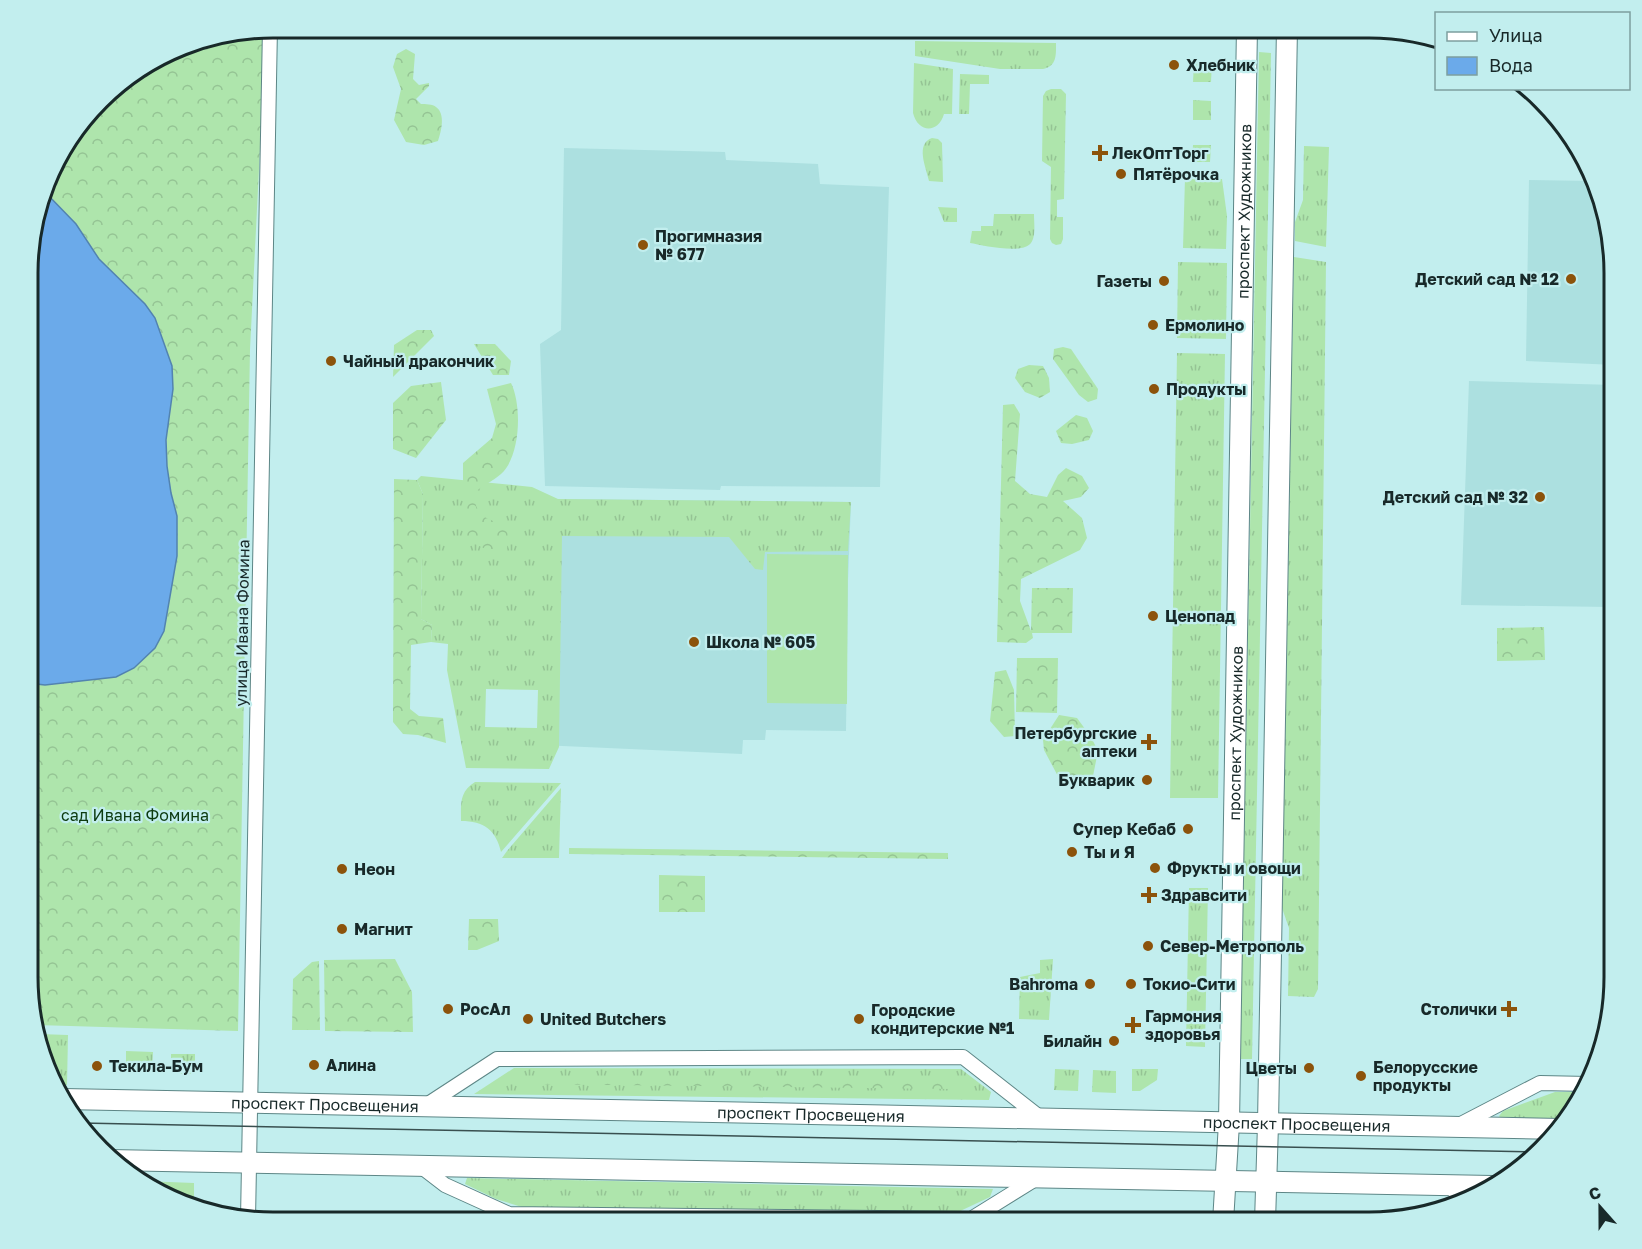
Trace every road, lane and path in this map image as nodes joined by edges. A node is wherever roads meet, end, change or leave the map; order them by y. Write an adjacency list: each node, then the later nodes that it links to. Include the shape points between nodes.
1 (270, 38): 6 (street, улица Ивана Фомина)
2 (1247, 38): 9 (main road, проспект Художников)
3 (1287, 38): 10 (main road)
4 (1578, 1084): 11 (street, via 1540,1083)
5 (72, 1099): 6 (main road, проспект Просвещения)
6 (250, 1103): 7 (main road, проспект Просвещения); 14 (street, улица Ивана Фомина)
7 (424, 1107): 8 (main road, проспект Просвещения); 8 (street, via 497,1059 963,1058)
8 (1042, 1119): 9 (main road, проспект Просвещения)
9 (1229, 1123): 10 (main road, проспект Просвещения); 17 (main road, проспект Художников)
10 (1268, 1124): 11 (main road, проспект Просвещения); 18 (main road)
11 (1454, 1127): 12 (main road, проспект Просвещения)
12 (1549, 1129)
13 (126, 1160): 14 (main road)
14 (249, 1162): 15 (main road); 22 (street, улица Ивана Фомина)
15 (419, 1165): 16 (main road); 23 (street, via 445,1185)
16 (1039, 1177): 17 (main road); 24 (street)
17 (1224, 1180): 18 (main road); 25 (main road, проспект Художников)
18 (1266, 1181): 19 (main road); 26 (main road)
19 (1447, 1185): 20 (main road); 21 (street)
20 (1476, 1186)
21 (1460, 1194)
22 (248, 1210)
23 (505, 1212)
24 (982, 1212)
25 (1223, 1212)
26 (1265, 1212)

